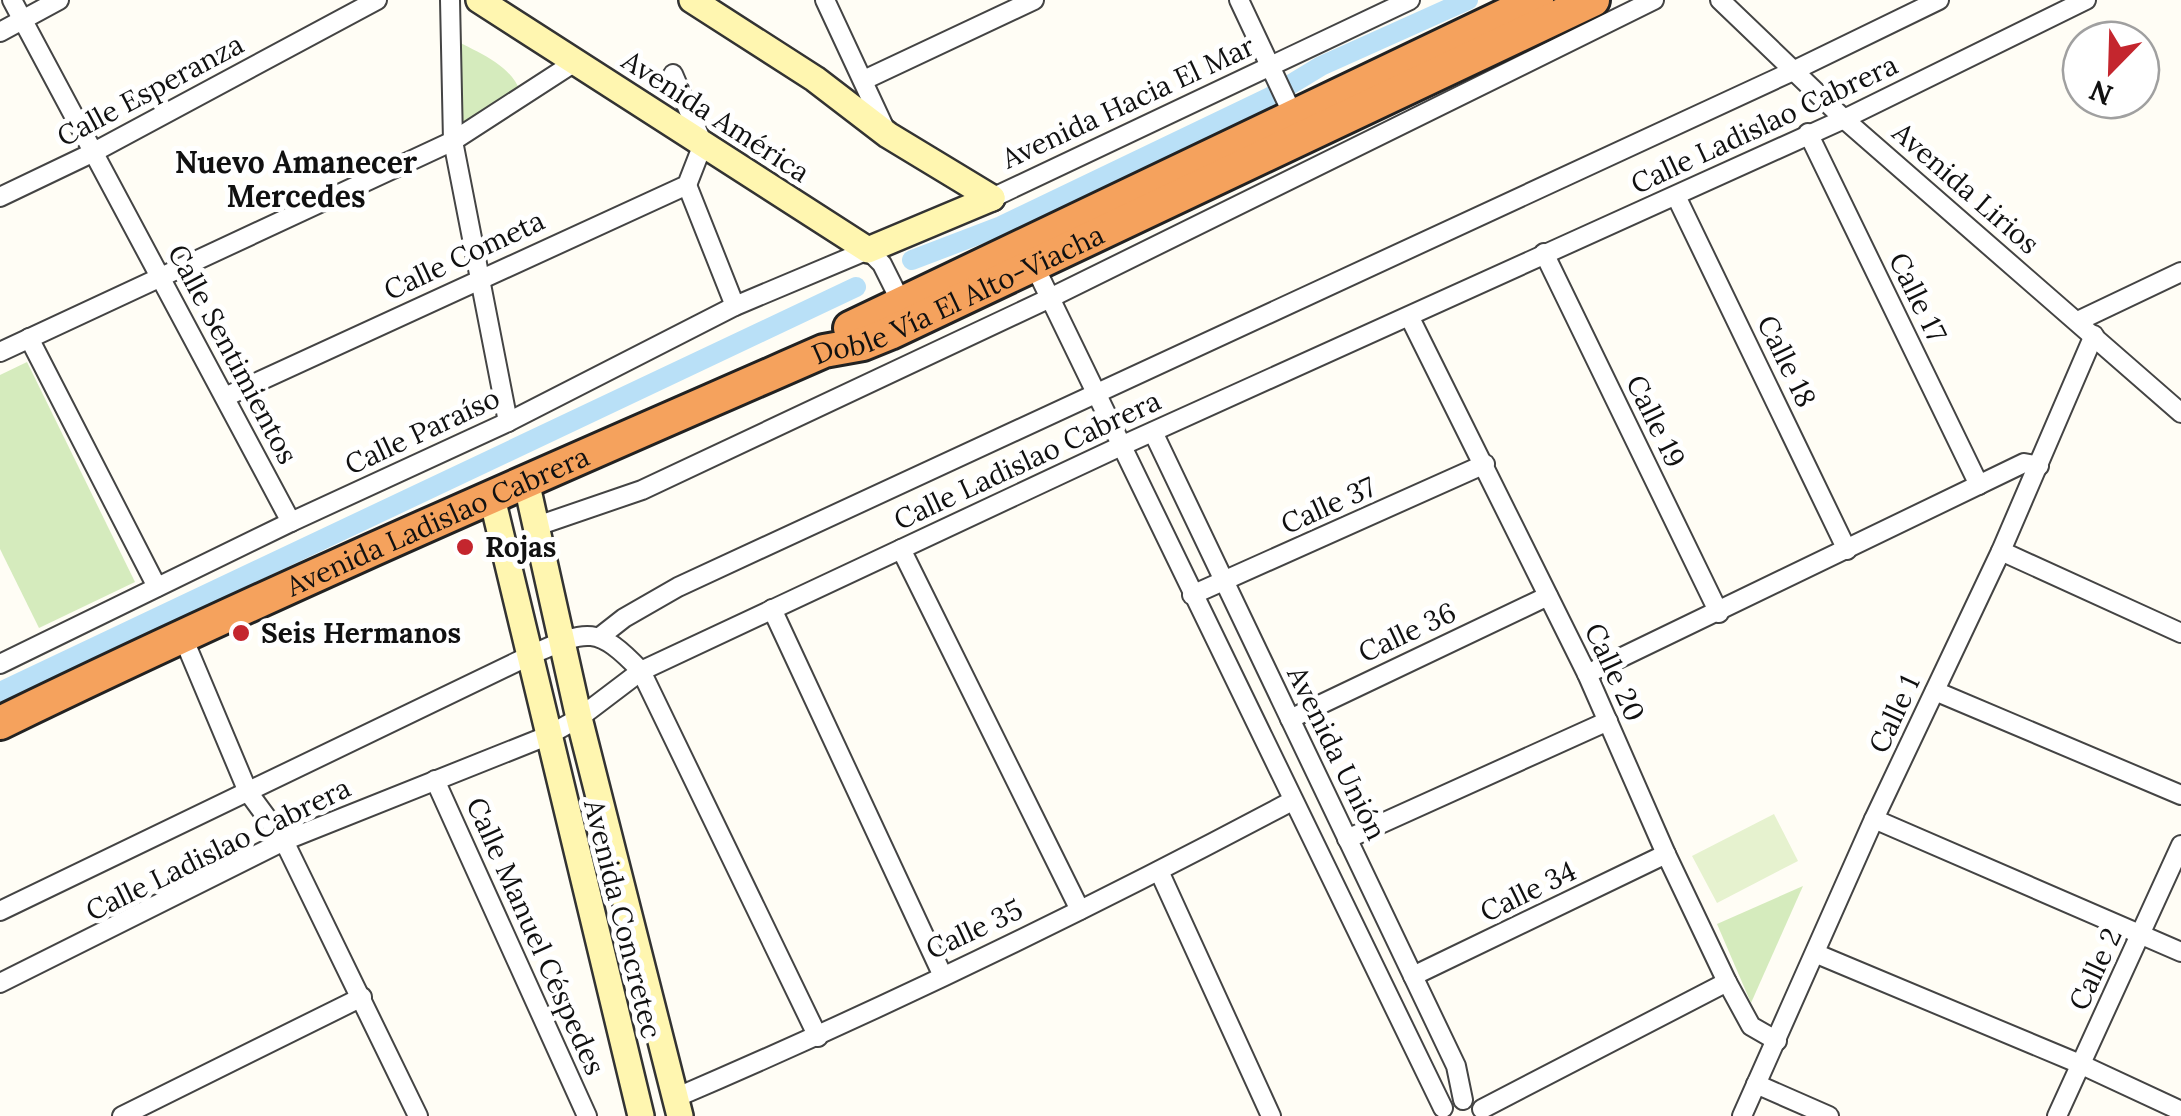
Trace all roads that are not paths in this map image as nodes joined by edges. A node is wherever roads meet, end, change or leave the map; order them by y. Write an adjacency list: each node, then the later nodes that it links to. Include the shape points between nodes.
1 (12, 0): 17 (street, Calle Sentimientos)
2 (60, 0): 17 (street)
3 (377, 0): 30 (street, Calle Esperanza)
4 (450, 0): 28 (street)
5 (692, 0): 27 (street)
6 (825, 0): 23 (street)
7 (1034, 0): 23 (street)
8 (1239, 0): 22 (street)
9 (1410, 0): 22 (street, Avenida Hacia El Mar)
10 (1537, 0): 24 (highway, Doble Vía El Alto-Viacha)
11 (1594, 0): 37 (highway, Doble Vía El Alto-Viacha)
12 (1654, 0): 42 (street)
13 (1720, 0): 20 (street, Avenida Lirios)
14 (1938, 0): 20 (street)
15 (2086, 0): 25 (street, Calle Ladislao Cabrera)
16 (483, 2): 19 (street, Avenida América)
17 (23, 21): 18 (street); 30 (street, Calle Sentimientos)
18 (0, 32)
19 (575, 62): 28 (street); 29 (street, Avenida América)
20 (1793, 71): 25 (street, Avenida Lirios); 50 (street)
21 (673, 74): 29 (street)
22 (1273, 74): 24 (street); 34 (street, Avenida Hacia El Mar)
23 (864, 80): 27 (street)
24 (1290, 111): 41 (highway, Doble Vía El Alto-Viacha)
25 (1844, 119): 26 (street, Calle Ladislao Cabrera); 45 (street, Avenida Lirios)
26 (1808, 133): 32 (street, Calle Ladislao Cabrera); 59 (street, Calle 17)
27 (888, 135): 34 (street)
28 (453, 141): 39 (street); 40 (street)
29 (703, 144): 31 (street); 36 (street, Avenida América)
30 (94, 152): 33 (street, Calle Esperanza); 39 (street, Calle Sentimientos)
31 (687, 184): 40 (street, Calle Cometa); 43 (street)
32 (1676, 196): 35 (street, Calle Ladislao Cabrera); 64 (street, Calle 18)
33 (0, 197)
34 (992, 198): 36 (street, Avenida Hacia El Mar)
35 (1544, 254): 44 (street, Calle Ladislao Cabrera); 71 (street, Calle 19)
36 (875, 257): 41 (street); 43 (street, Calle Paraíso)
37 (1034, 266): 42 (street); 48 (highway, Doble Vía El Alto-Viacha, via 863,344)
38 (2181, 272): 45 (street)
39 (160, 276): 47 (street); 51 (street, Calle Sentimientos)
40 (478, 278): 51 (street, Calle Cometa); 53 (street)
41 (897, 293): 48 (highway, Doble Vía El Alto-Viacha)
42 (1050, 298): 50 (street); 62 (street, via 642,490)
43 (735, 306): 53 (street, Calle Paraíso)
44 (1410, 318): 54 (street, Calle Ladislao Cabrera); 56 (street, Calle 20)
45 (2078, 322): 46 (street, Avenida Lirios)
46 (2094, 335): 52 (street, Avenida Lirios); 57 (street, Calle 1)
47 (29, 338): 49 (street); 67 (street)
48 (824, 351): 58 (highway, Avenida Ladislao Cabrera)
49 (0, 352)
50 (1096, 395): 55 (street); 74 (street, via 678,588)
51 (224, 396): 61 (street, Calle Sentimientos)
52 (2181, 413)
53 (508, 422): 61 (street, Calle Paraíso)
54 (1152, 432): 55 (street, Calle Ladislao Cabrera); 66 (street, Avenida Unión)
55 (1120, 446): 63 (street, Calle Ladislao Cabrera); 68 (street)
56 (1485, 464): 66 (street, Calle 37); 69 (street, Calle 20)
57 (2039, 466): 59 (street, via 2024,463); 65 (street, Calle 1)
58 (526, 481): 60 (highway, Avenida Ladislao Cabrera); 62 (street)
59 (1979, 485): 64 (street)
60 (492, 498): 73 (highway, Avenida Ladislao Cabrera); 76 (street, Avenida Concretec)
61 (291, 522): 67 (street, Calle Paraíso)
62 (534, 527): 75 (street)
63 (901, 549): 70 (street, Calle Ladislao Cabrera); 96 (street)
64 (1847, 550): 71 (street)
65 (2001, 551): 72 (street); 80 (street, Calle 1)
66 (1224, 582): 68 (street, Calle 37); 82 (street, Avenida Unión)
67 (158, 587): 77 (street, Calle Paraíso)
68 (1192, 594): 89 (street)
69 (1548, 596): 79 (street, Calle 20); 82 (street, Calle 36)
70 (772, 609): 78 (street, Calle Ladislao Cabrera); 101 (street)
71 (1719, 613): 79 (street)
72 (2181, 633)
73 (182, 635): 84 (highway, Avenida Ladislao Cabrera); 87 (street)
74 (601, 636): 75 (street); 78 (street)
75 (562, 641): 76 (street); 81 (street)
76 (531, 655): 85 (street, Avenida Concretec); 87 (street)
77 (0, 664)
78 (641, 670): 81 (street, Calle Ladislao Cabrera); 106 (street)
79 (1587, 674): 83 (street, Calle 20)
80 (1935, 691): 88 (street); 90 (street, Calle 1)
81 (579, 718): 85 (street, Calle Ladislao Cabrera); 111 (street)
82 (1290, 719): 91 (street, Avenida Unión)
83 (1608, 721): 91 (street); 94 (street, Calle 20)
84 (0, 723)
85 (546, 736): 86 (street, Calle Ladislao Cabrera); 118 (street, Avenida Concretec)
86 (434, 780): 92 (street, Calle Ladislao Cabrera); 117 (street, Calle Manuel Céspedes)
87 (248, 792): 92 (street); 97 (street)
88 (2181, 795)
89 (1292, 801): 95 (street, Calle 35); 113 (street)
90 (1874, 819): 98 (street); 100 (street, Calle 1)
91 (1347, 840): 102 (street, Avenida Unión)
92 (284, 841): 104 (street, Calle Ladislao Cabrera); 105 (street)
93 (2181, 845): 98 (street, Calle 2)
94 (1666, 854): 102 (street, Calle 34); 103 (street, Calle 20)
95 (1159, 871): 96 (street, Calle 35); 119 (street)
96 (1080, 910): 101 (street, Calle 35)
97 (0, 911)
98 (2142, 934): 99 (street); 108 (street, Calle 2)
99 (2181, 952)
100 (1816, 954): 107 (street, Calle 1); 108 (street)
101 (942, 974): 106 (street, Calle 35)
102 (1413, 976): 110 (street, Avenida Unión, via 1456,1066)
103 (1727, 982): 107 (street, Calle 20, via 1751,1026); 114 (street)
104 (0, 983)
105 (362, 997): 115 (street); 116 (street)
106 (818, 1037): 111 (street, Calle 35)
107 (1776, 1041): 109 (street, Calle 1)
108 (2080, 1064): 112 (street); 122 (street, Calle 2)
109 (1756, 1084): 120 (street, Calle 1); 121 (street)
110 (1462, 1100): 113 (street); 114 (street)
111 (678, 1107)
112 (2181, 1110)
113 (1440, 1112)
114 (1484, 1113)
115 (122, 1116)
116 (418, 1116)
117 (587, 1116)
118 (641, 1116)
119 (1271, 1116)
120 (1742, 1116)
121 (1829, 1116)
122 (2057, 1116)

